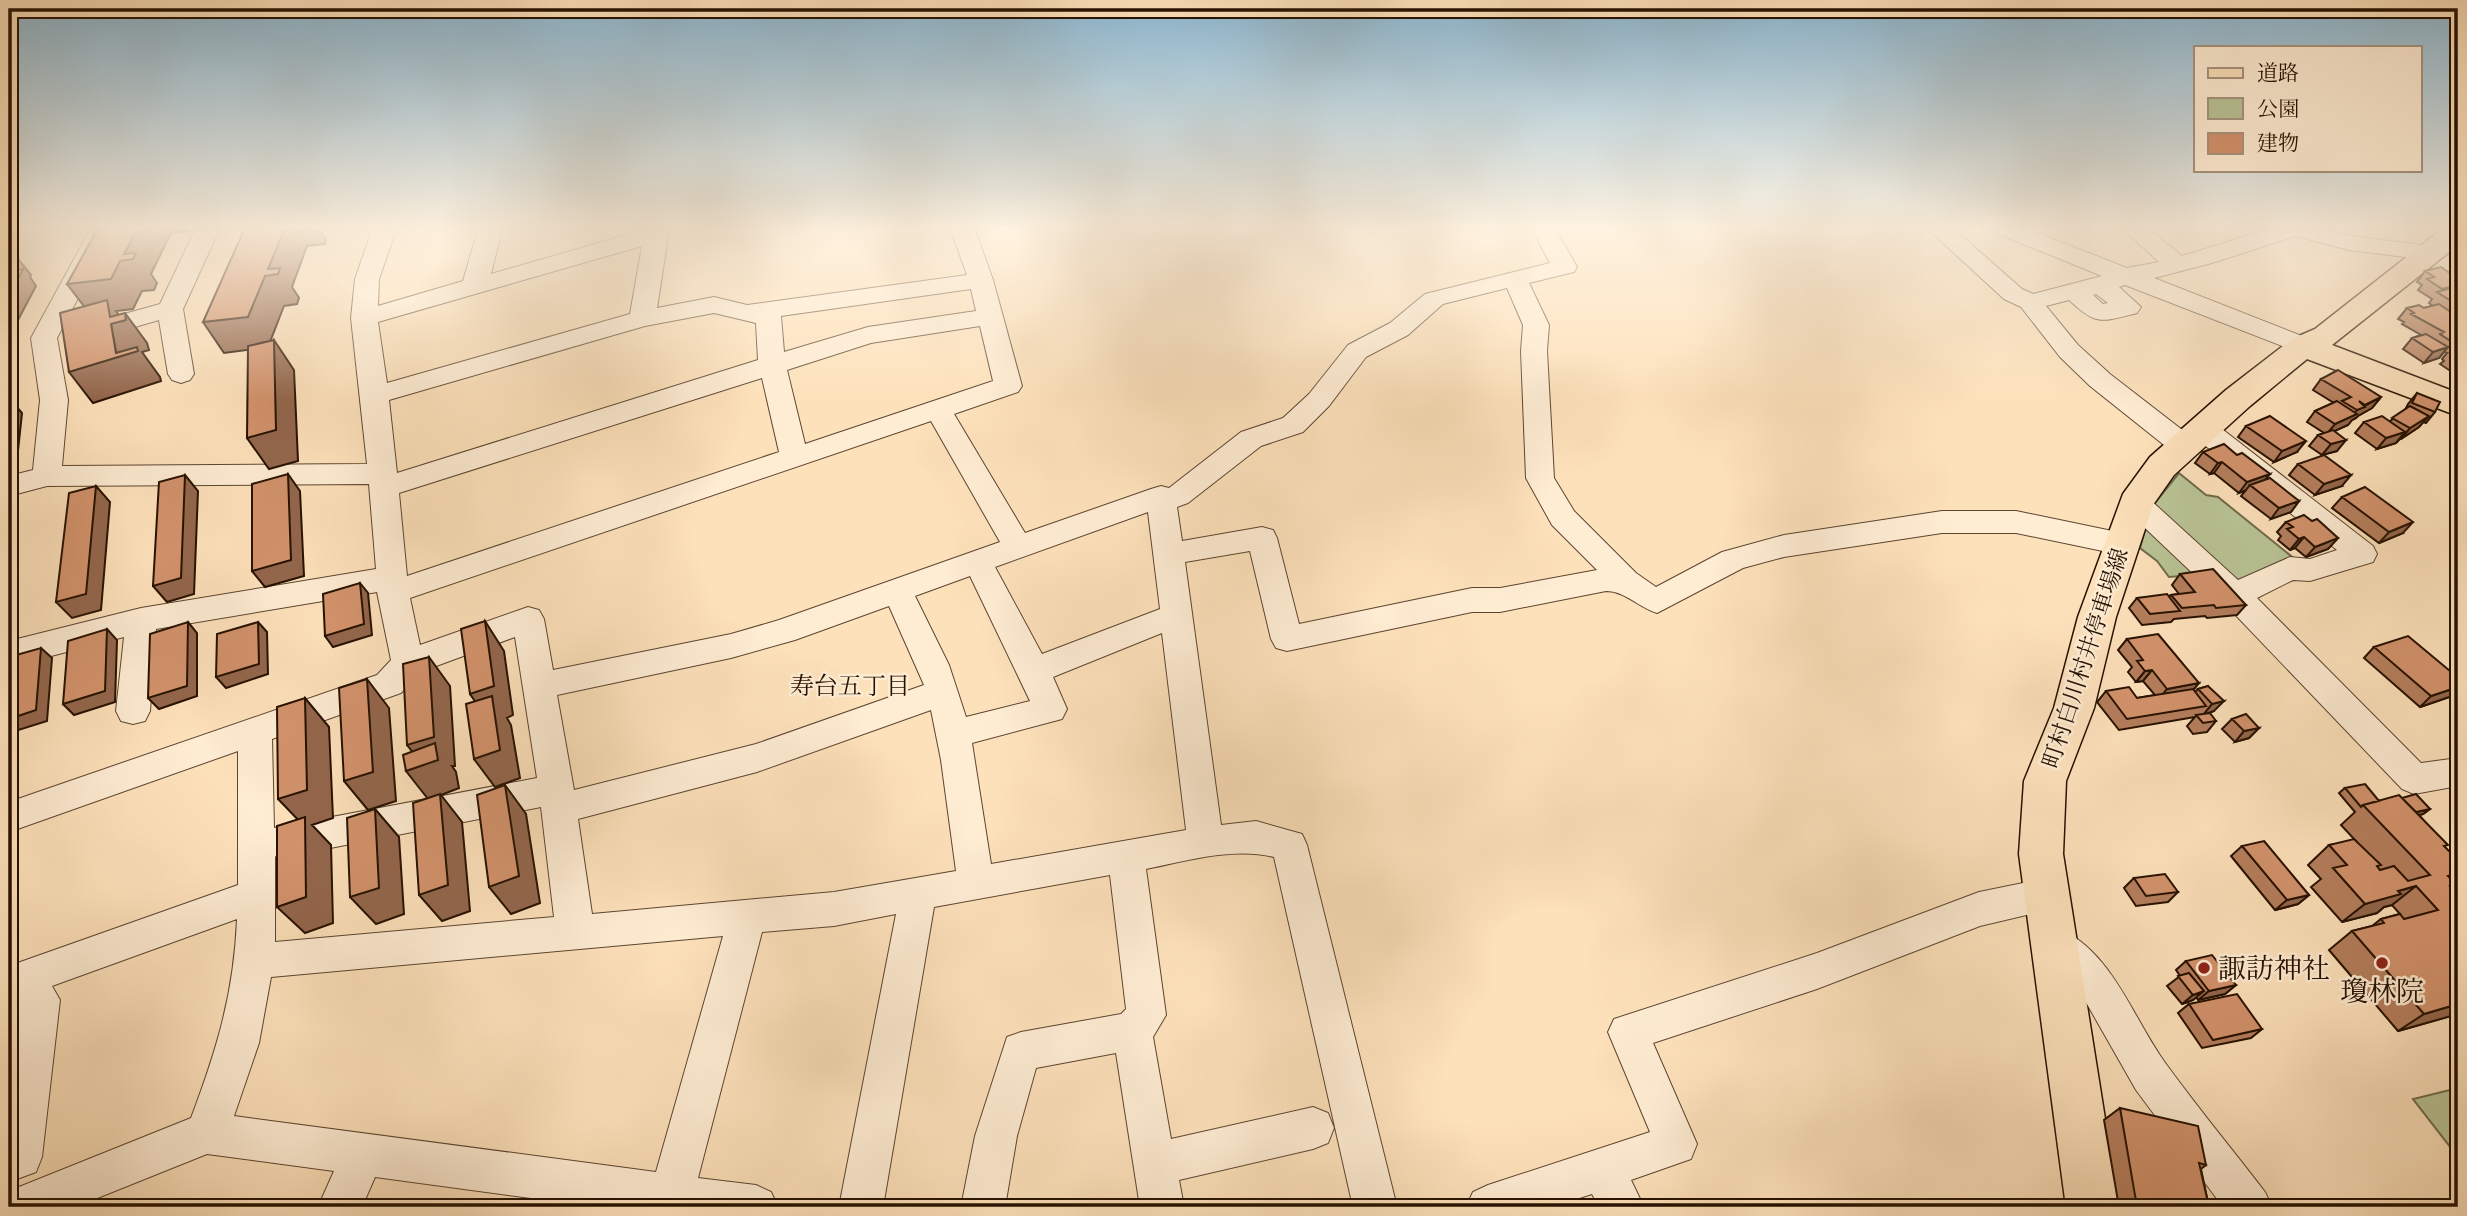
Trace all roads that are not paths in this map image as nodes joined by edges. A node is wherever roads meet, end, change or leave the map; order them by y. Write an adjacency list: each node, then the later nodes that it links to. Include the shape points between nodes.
1 (72, 287): 22 (street)
2 (180, 287): 17 (street)
3 (366, 287): 20 (street)
4 (469, 287): 20 (street)
5 (648, 287): 21 (street)
6 (933, 287): 18 (street)
7 (982, 287): 19 (street)
8 (1481, 287): 34 (street, via 1434,299 1399,328 1357,351 1293,425 1251,439 1178,496)
9 (1519, 287): 40 (street, via 1536,325 1539,478 1563,518)
10 (2005, 287): 16 (street)
11 (2095, 287): 15 (street)
12 (2103, 287): 15 (street, via 2128,307 2098,313)
13 (2156, 287): 23 (street)
14 (2390, 287): 23 (main road, 町村白川村井停車場線, via 2326,336)
15 (2075, 292): 16 (street)
16 (2030, 302): 29 (street, via 2099,380)
17 (170, 309): 22 (street); 25 (street)
18 (746, 313): 21 (street, via 714,305); 24 (street, via 769,318)
19 (989, 317): 24 (street, via 868,335); 28 (street, via 1008,386)
20 (364, 318): 26 (street)
21 (642, 320): 26 (street)
22 (45, 344): 31 (street, via 54,400)
23 (2303, 346): 27 (main road); 29 (main road, 町村白川村井停車場線)
24 (772, 364): 30 (street); 32 (street)
25 (181, 374)
26 (374, 395): 32 (street)
27 (2458, 405)
28 (938, 409): 30 (street); 37 (street)
29 (2193, 438): 35 (main road, 町村白川村井停車場線, via 2162,466); 43 (street, via 2362,554 2310,570 2290,568)
30 (794, 456): 41 (street)
31 (47, 476): 32 (street); 33 (street)
32 (381, 481): 41 (street)
33 (9, 486)
34 (1162, 500): 37 (street, via 1161,496); 38 (street)
35 (2136, 503): 36 (main road, 町村白川村井停車場線); 43 (street)
36 (2122, 544): 40 (street, via 2015,522 1970,520 1771,550 1733,560 1657,601 1646,598); 63 (main road, 町村白川村井停車場線, via 2074,708 2045,781 2041,854)
37 (1017, 546): 39 (street)
38 (1168, 554): 40 (street, via 1262,538 1287,639 1472,600 1500,600); 44 (street)
39 (977, 561): 42 (street); 48 (street)
40 (1624, 579)
41 (392, 585): 45 (street); 47 (street)
42 (897, 592): 49 (street, via 731,646); 50 (street)
43 (2235, 595): 54 (street, via 2414,779)
44 (1176, 615): 48 (street); 57 (street)
45 (141, 620): 46 (street); 51 (street)
46 (9, 653)
47 (408, 663): 49 (street, via 528,619); 52 (street, via 389,684)
48 (1034, 671): 53 (street, via 1050,709)
49 (540, 686): 55 (street)
50 (942, 692): 53 (street); 55 (street, via 757,758)
51 (133, 711)
52 (255, 733): 56 (street); 58 (street)
53 (952, 734): 60 (street)
54 (2458, 772)
55 (558, 799): 58 (street); 65 (street)
56 (9, 817)
57 (1205, 842): 59 (street); 84 (street, via 1256,837 1289,845)
58 (257, 846): 61 (street)
59 (1126, 857): 60 (street); 70 (street, via 1146,1015)
60 (976, 883): 62 (street)
61 (257, 895): 67 (street); 68 (street)
62 (918, 895): 64 (street); 81 (street)
63 (2046, 895): 66 (main road, 町村白川村井停車場線); 76 (street, via 1979,909 1817,971 1628,1032 1676,1144)
64 (747, 919): 65 (street); 77 (street)
65 (575, 930): 67 (street)
66 (2053, 943): 87 (main road, 町村白川村井停車場線); 88 (street, via 2097,985 2150,1076)
67 (255, 961): 72 (street, via 239,1043)
68 (9, 984)
69 (9, 1010): 74 (street, via 40,1000 21,1157)
70 (1132, 1031): 75 (street); 82 (street, via 1021,1051 996,1136)
71 (1313, 1128): 75 (street)
72 (207, 1133): 73 (street); 78 (street)
73 (363, 1156): 77 (street); 79 (street)
74 (9, 1161)
75 (1154, 1164): 83 (street)
76 (1602, 1169): 85 (street); 86 (street)
77 (671, 1197): 80 (street)
78 (22, 1207)
79 (340, 1207)
80 (756, 1207)
81 (860, 1207)
82 (983, 1207)
83 (1162, 1207)
84 (1375, 1207)
85 (1488, 1207)
86 (1622, 1207)
87 (2092, 1207)
88 (2250, 1207)

